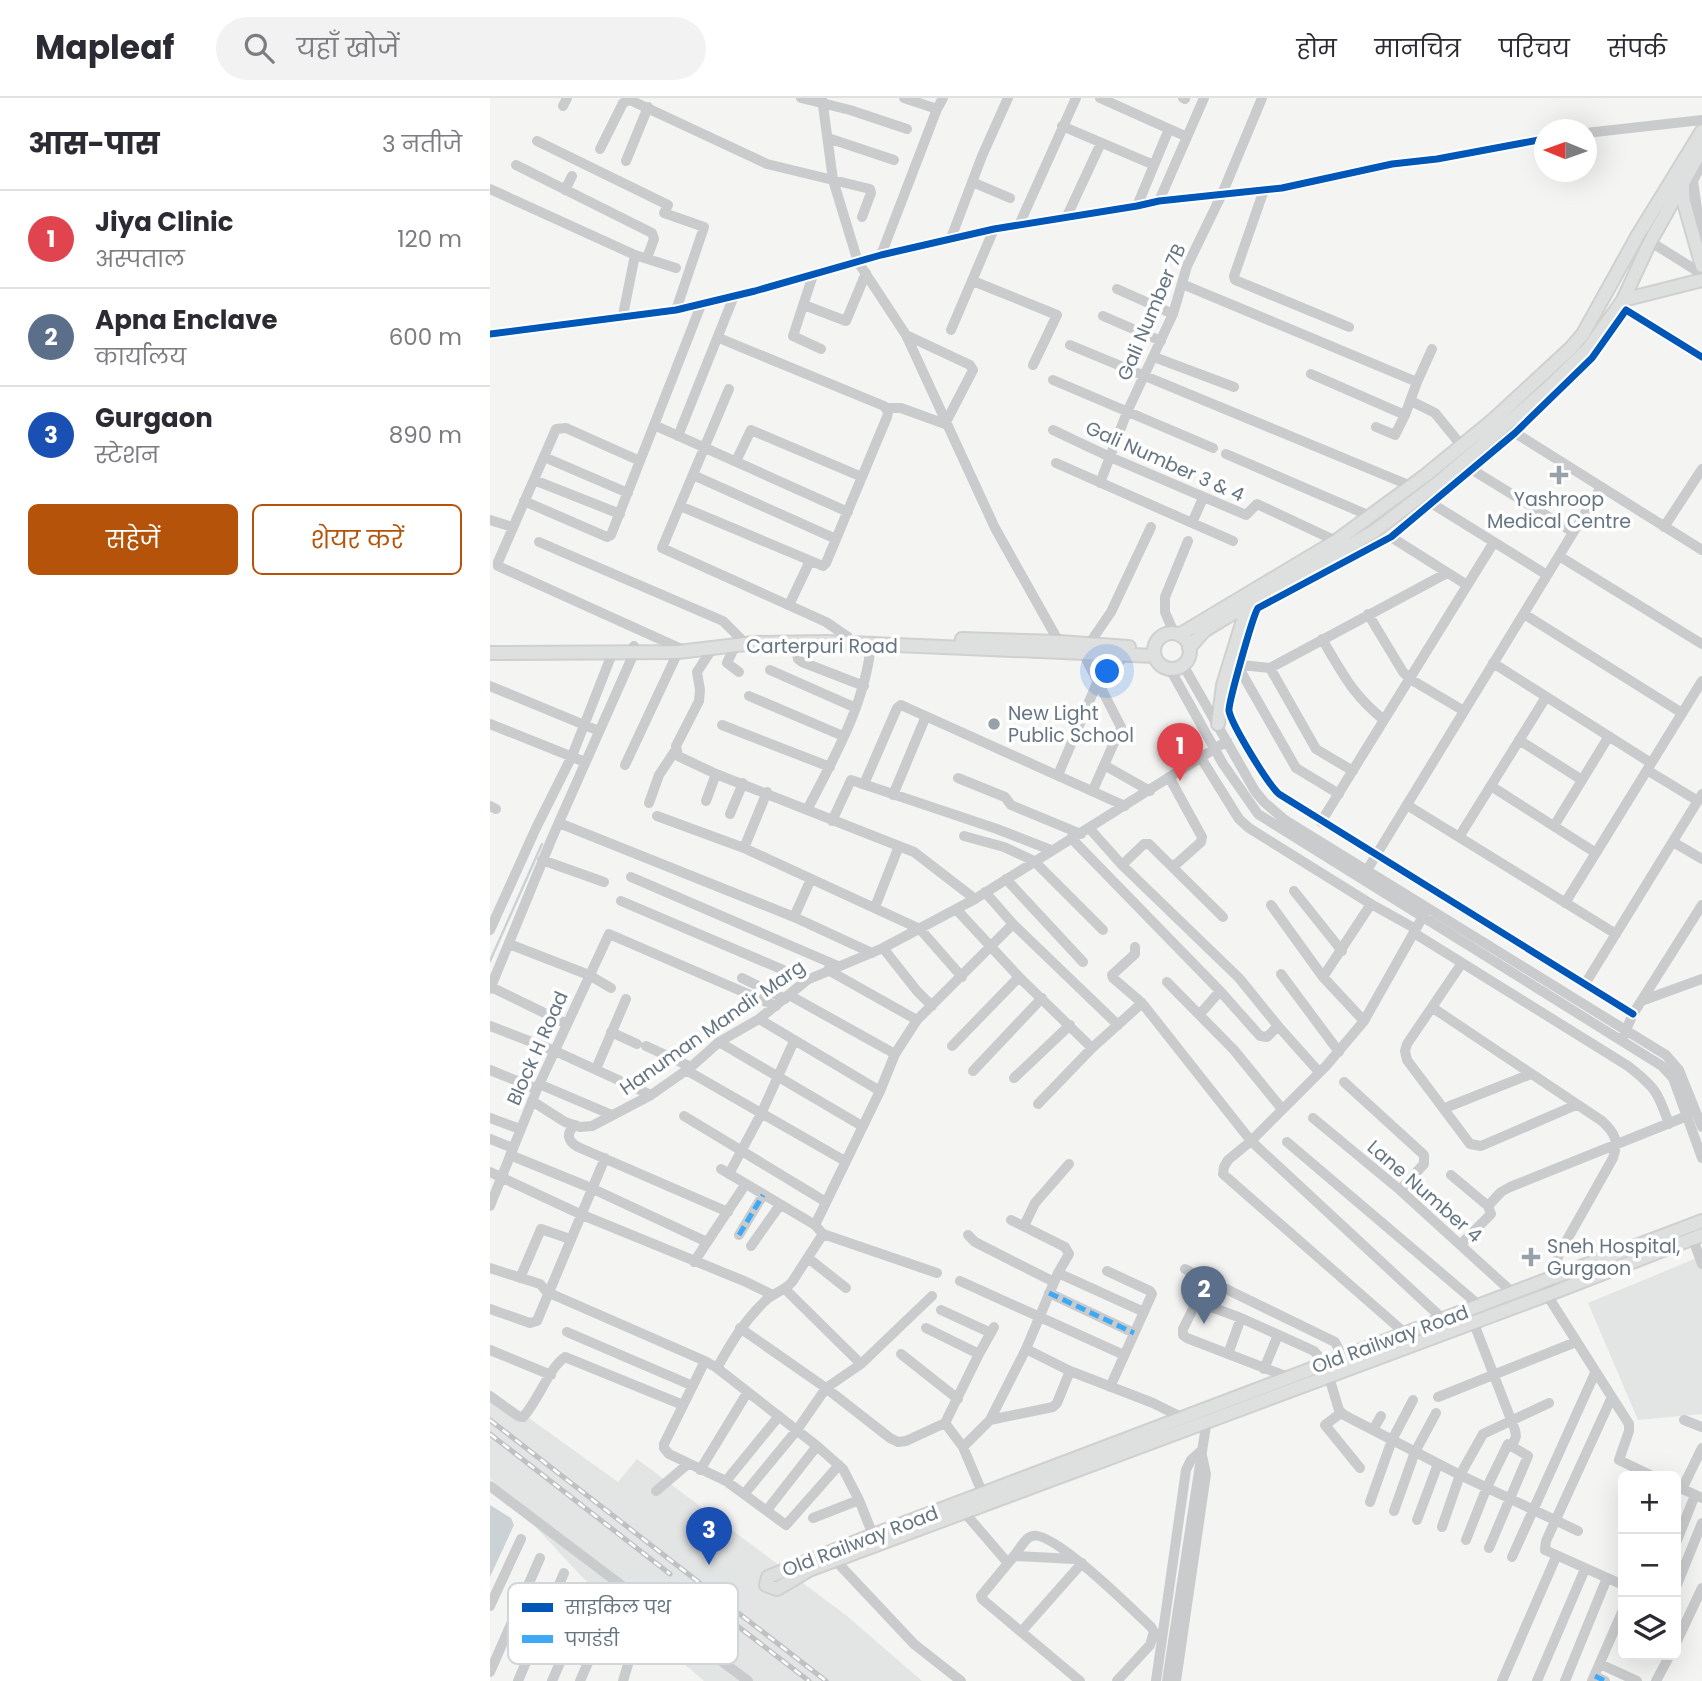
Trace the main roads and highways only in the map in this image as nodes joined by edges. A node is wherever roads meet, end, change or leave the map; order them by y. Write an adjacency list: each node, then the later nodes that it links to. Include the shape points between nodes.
1 (1702, 131): 4 (main road)
2 (1702, 149): 3 (main road)
3 (1683, 181): 4 (main road); 5 (main road, via 1683,199)
4 (1644, 238): 7 (main road); 8 (main road, via 1583,334)
5 (1702, 266)
6 (1702, 280): 7 (main road)
7 (1623, 300): 8 (main road, via 1589,348)
8 (1504, 426): 9 (main road, via 1375,531); 10 (main road, via 1461,445 1336,541)
9 (1248, 604): 14 (main road, via 1204,631); 19 (main road, via 1226,674)
10 (1176, 634): 14 (main road); 17 (main road, via 1160,637)
11 (738, 642): 13 (main road, Carterpuri Road); 13 (main road, Carterpuri Road, via 848,636 1059,642); 16 (main road, Carterpuri Road); 16 (main road, Carterpuri Road, via 712,649)
12 (490, 645): 15 (main road, Carterpuri Road)
13 (1086, 648): 17 (main road, Carterpuri Road); 17 (main road, Carterpuri Road, via 1126,655)
14 (1189, 648): 17 (main road, via 1183,665 1170,669 1163,667)
15 (634, 649): 16 (main road, Carterpuri Road); 18 (main road, Carterpuri Road, via 612,654)
16 (680, 649)
17 (1154, 652)
18 (490, 653)
19 (1218, 724)
20 (1702, 1221): 22 (main road, Old Railway Road, via 1343,1357)
21 (1697, 1237): 22 (main road, Old Railway Road, via 1548,1295)
22 (1326, 1371): 23 (main road, Old Railway Road); 23 (main road, Old Railway Road, via 1288,1377)
23 (1207, 1415): 24 (main road, Old Railway Road)
24 (985, 1499): 24 (main road, Old Railway Road, via 964,1512 809,1570 777,1589 766,1585 768,1577 873,1535)

